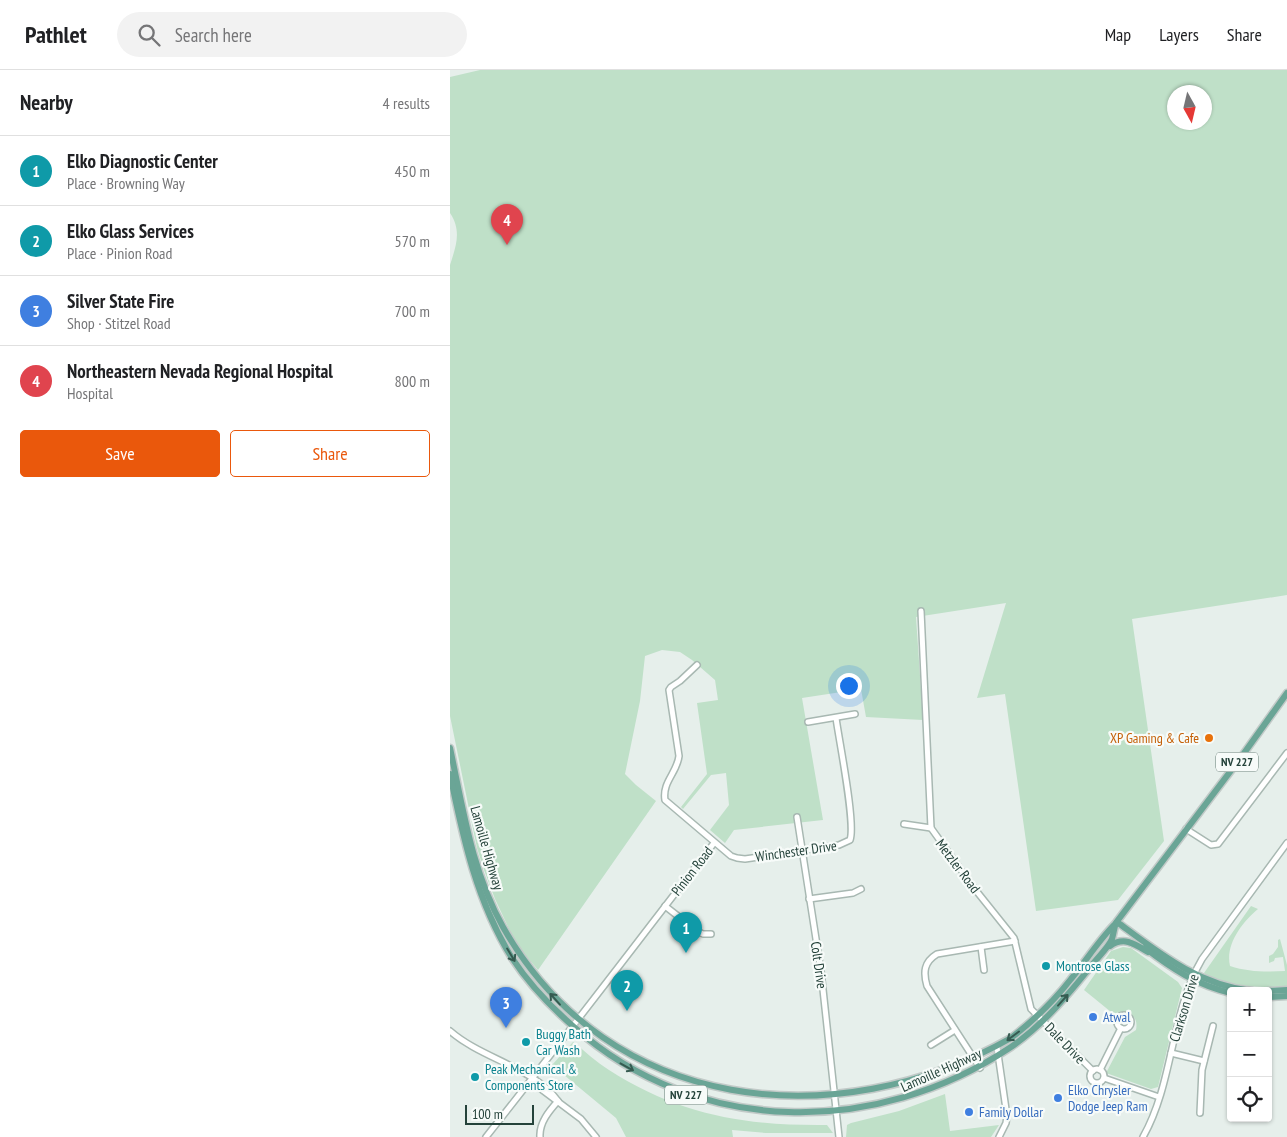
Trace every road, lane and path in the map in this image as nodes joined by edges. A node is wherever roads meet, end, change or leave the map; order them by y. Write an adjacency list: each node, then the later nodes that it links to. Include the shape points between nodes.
1 (921, 611): 12 (street, Metzler Road)
2 (697, 665): 14 (street, Winchester Drive, via 669,690 679,755 664,788 665,800)
3 (1287, 693): 13 (main road, Lamoille Highway / NV 227)
4 (856, 714): 5 (street)
5 (836, 718): 6 (street); 16 (street, Winchester Drive, via 852,836 839,846)
6 (808, 722)
7 (450, 748): 35 (main road, Lamoille Highway / NV 227, one-way to 7, via 526,964 489,898 472,850)
8 (1287, 753): 13 (street, via 1218,844 1211,845)
9 (450, 774): 35 (main road, Lamoille Highway / NV 227, one-way to 35, via 474,878 494,924 526,978 553,1008)
10 (797, 817): 16 (street, Colt Drive)
11 (904, 824): 12 (street)
12 (931, 828): 22 (street, Metzler Road)
13 (1186, 829): 20 (main road, Lamoille Highway / NV 227)
14 (714, 843): 16 (street, Winchester Drive, via 737,858 745,859); 19 (street, Pinion Road)
15 (1287, 843): 27 (street, Clarkson Drive, via 1202,959)
16 (802, 850): 18 (street, Colt Drive)
17 (861, 889): 18 (street)
18 (809, 899): 53 (street, Colt Drive)
19 (665, 906): 21 (street, via 697,931); 35 (street, Pinion Road)
20 (1116, 923): 24 (main road); 25 (main road, Lamoille Highway / NV 227, via 1111,941); 27 (main road); 34 (main road, Lamoille Highway / NV 227)
21 (711, 934)
22 (1016, 942): 23 (street); 34 (street, Metzler Road, via 1030,1006)
23 (981, 947): 26 (street); 38 (street, via 937,954 927,962 924,976 927,986)
24 (1156, 957): 25 (main road, via 1120,940); 27 (main road, via 1176,972)
25 (1090, 967): 34 (main road, Lamoille Highway / NV 227, one-way to 25)
26 (984, 970)
27 (1193, 977): 28 (main road); 30 (main road); 42 (street, Clarkson Drive)
28 (1230, 987)
29 (1287, 990): 31 (main road)
30 (1227, 991)
31 (1272, 991)
32 (1287, 996): 33 (main road)
33 (1272, 997)
34 (1041, 1018): 41 (main road, Lamoille Highway / NV 227, one-way to 41); 43 (main road, Lamoille Highway / NV 227, via 1021,1040); 48 (street, Dale Drive)
35 (574, 1023): 50 (street, Pinion Road); 53 (main road, Lamoille Highway / NV 227, via 627,1058 669,1080 700,1091 730,1100 784,1107); 55 (main road, Lamoille Highway / NV 227, one-way to 55, via 594,1045 618,1062 690,1096 731,1108 764,1113)
36 (1213, 1026): 45 (street)
37 (1121, 1028): 47 (street)
38 (955, 1030): 40 (street); 44 (street)
39 (450, 1031): 50 (street, via 472,1047)
40 (932, 1045)
41 (997, 1047): 43 (street); 44 (main road, Lamoille Highway / NV 227)
42 (1171, 1053): 45 (street); 51 (street, Clarkson Drive)
43 (998, 1056): 46 (main road, Lamoille Highway / NV 227); 60 (street, via 1007,1116)
44 (975, 1061): 46 (street); 53 (main road, Lamoille Highway / NV 227, via 907,1092)
45 (1204, 1061): 54 (street)
46 (980, 1068): 55 (main road, Lamoille Highway / NV 227, via 902,1102)
47 (1100, 1070): 48 (street, Dale Drive); 49 (street, Dale Drive)
48 (1092, 1071): 49 (street, Dale Drive, via 1091,1077 1095,1082)
49 (1104, 1078): 51 (street, Dale Drive)
50 (533, 1079): 52 (street, via 545,1086); 56 (street, Pinion Road)
51 (1159, 1097): 61 (street, Clarkson Drive)
52 (558, 1101): 57 (street, via 544,1119); 58 (street, via 587,1125)
53 (836, 1106): 55 (street, Colt Drive)
54 (1200, 1113)
55 (837, 1114): 59 (street, Colt Drive)
56 (486, 1137)
57 (540, 1137)
58 (596, 1137)
59 (839, 1137)
60 (999, 1137)
61 (1143, 1137)

